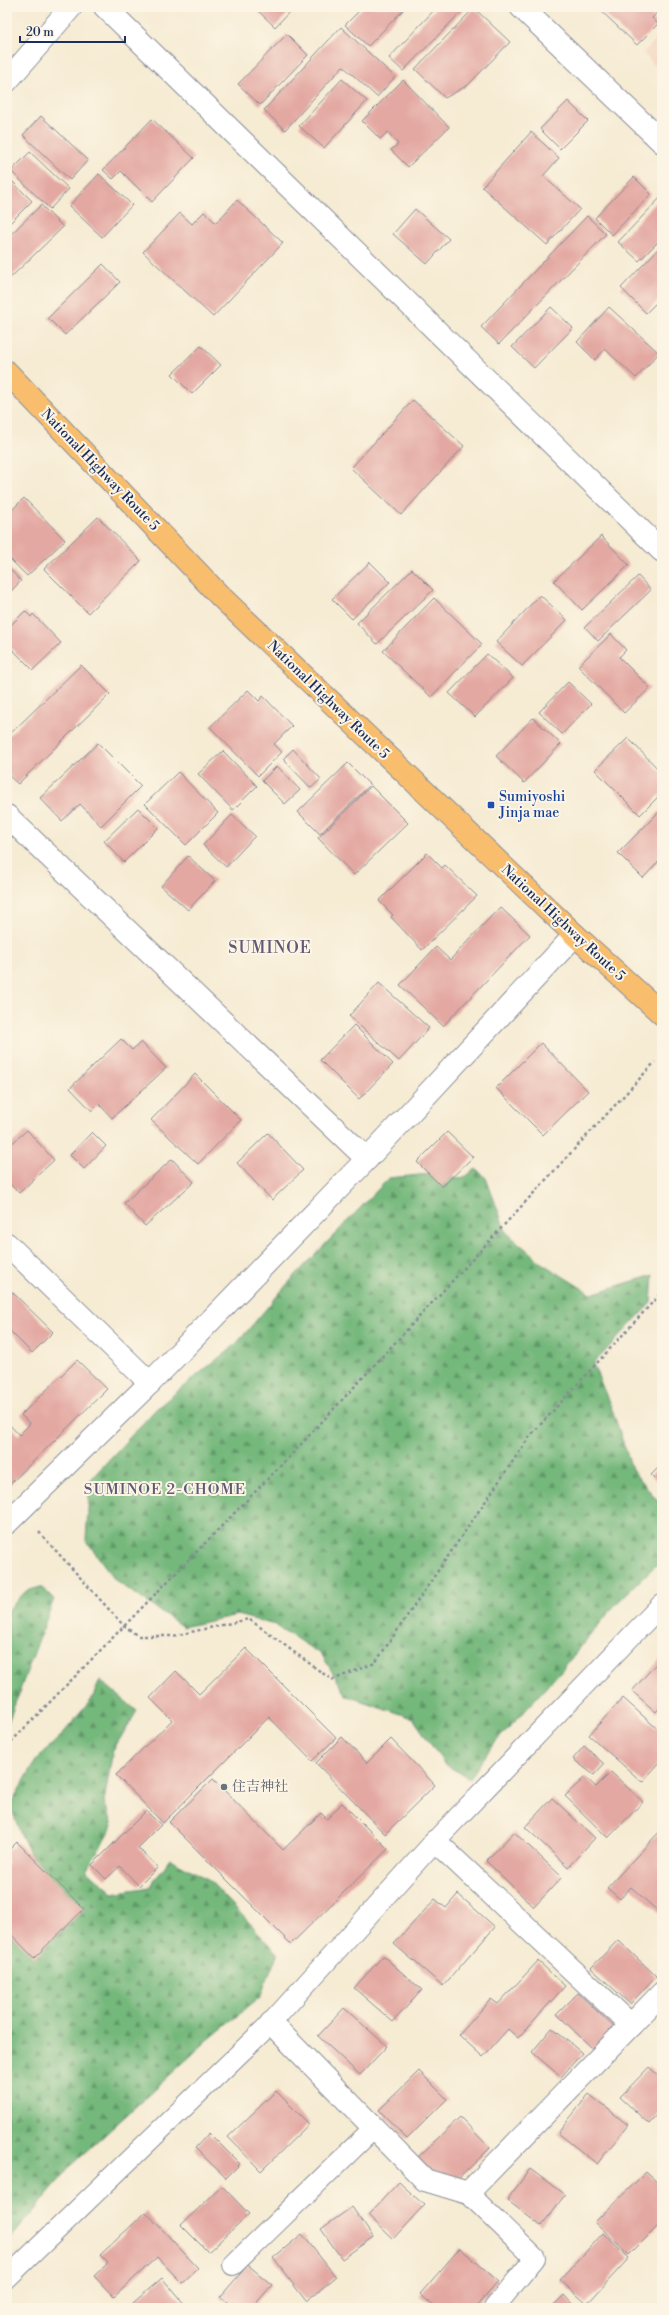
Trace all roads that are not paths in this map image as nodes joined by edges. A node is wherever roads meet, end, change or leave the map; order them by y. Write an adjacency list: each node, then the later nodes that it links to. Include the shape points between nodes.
1 (71, 7): 4 (street)
2 (105, 7): 7 (street)
3 (521, 7): 5 (street)
4 (7, 81)
5 (662, 142)
6 (7, 372): 9 (highway, National Highway Route 5, via 220,596)
7 (662, 551)
8 (7, 816): 11 (street)
9 (575, 935): 10 (highway, National Highway Route 5); 11 (street)
10 (662, 1014)
11 (367, 1159): 13 (street)
12 (7, 1244): 13 (street)
13 (150, 1383): 14 (street)
14 (13, 1517)
15 (662, 1604): 16 (lane)
16 (435, 1840): 18 (lane); 19 (street)
17 (662, 1992): 19 (street)
18 (271, 2023): 20 (street); 23 (lane)
19 (631, 2025): 21 (street)
20 (374, 2128): 21 (street, via 425,2180); 22 (lane)
21 (468, 2193): 24 (lane, via 535,2258)
22 (233, 2265)
23 (7, 2278)
24 (494, 2308)

